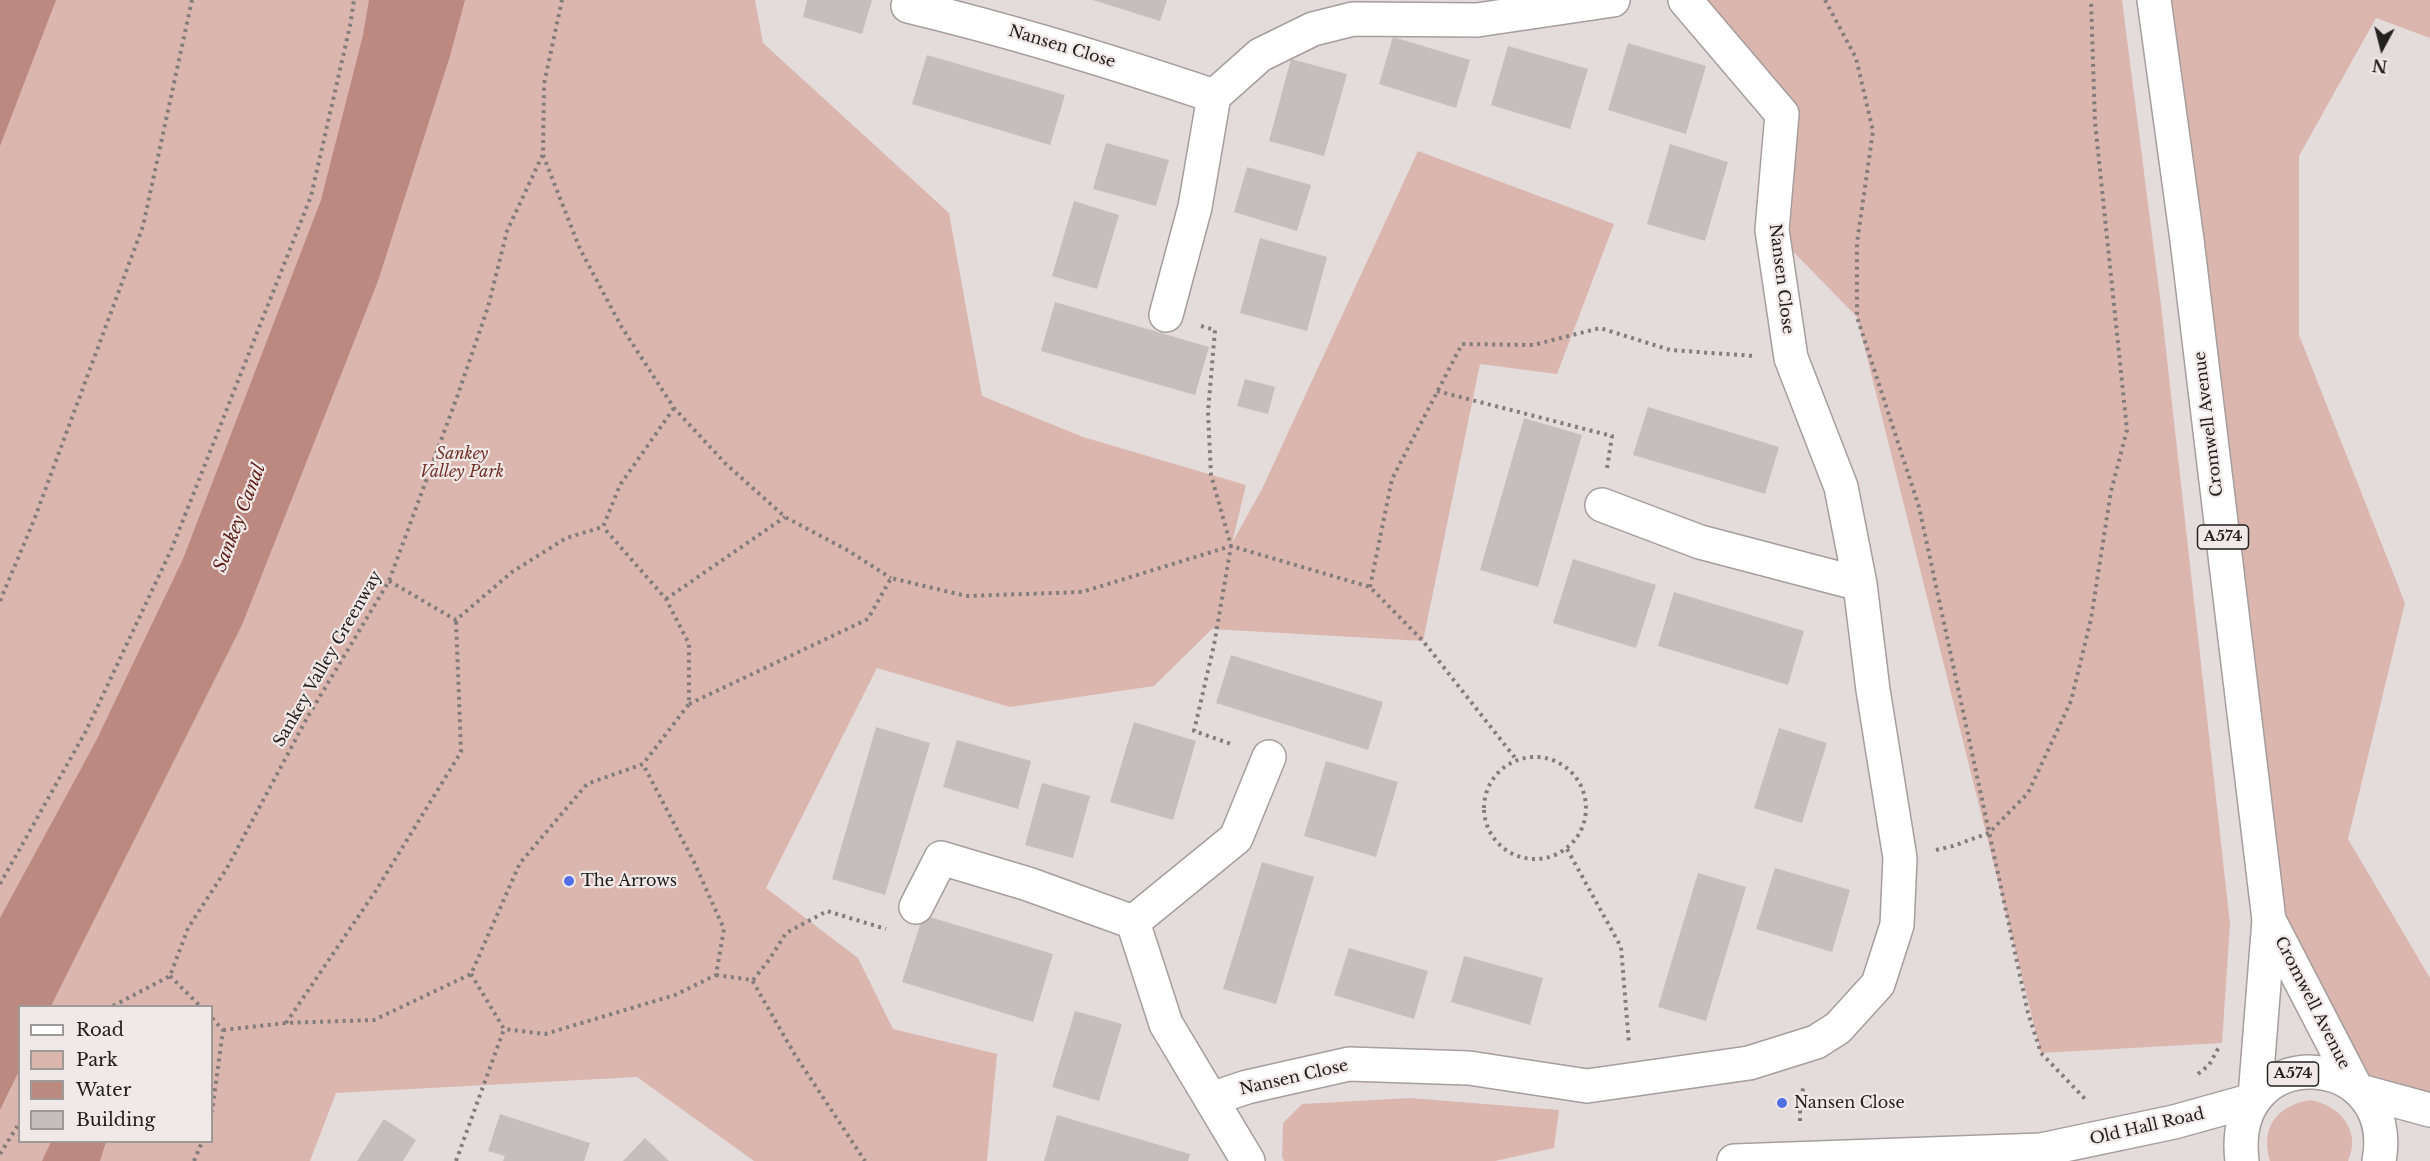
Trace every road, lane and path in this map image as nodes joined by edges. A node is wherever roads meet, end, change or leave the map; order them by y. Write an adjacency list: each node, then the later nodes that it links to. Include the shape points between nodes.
1 (192, 0): 25 (path, via 143,226)
2 (354, 0): 34 (path, via 311,196 229,406 172,548 86,730)
3 (562, 0): 11 (path, Sankey Valley Greenway, via 544,84)
4 (1613, 0): 10 (street, via 1477,20 1353,19 1313,28 1260,55)
5 (1685, 0): 13 (street, Nansen Close, via 1782,114 1772,230)
6 (1825, 0): 31 (path, via 1856,58 1873,131 1857,243 1857,317 1919,507)
7 (2091, 0): 31 (path, via 2095,122 2127,430 2111,491 2091,619 2071,701 2028,793)
8 (2154, 0): 36 (street, Cromwell Avenue / A574, via 2189,252)
9 (908, 6): 10 (street, Nansen Close, via 995,27)
10 (1214, 96): 12 (street, via 1195,207)
11 (543, 154): 15 (path, via 580,249 621,326); 21 (path, Sankey Valley Greenway, via 507,231 484,318)
12 (1166, 315): 19 (path, via 1215,330 1208,412 1211,475)
13 (1791, 358): 14 (path, via 1670,350 1600,328 1533,345 1462,344); 22 (street, Nansen Close, via 1841,487)
14 (1437, 391): 16 (path, via 1612,436); 23 (path, via 1392,479)
15 (674, 408): 17 (path, via 726,464); 18 (path, via 620,485)
16 (1602, 505): 22 (street, via 1700,542)
17 (785, 517): 20 (path); 24 (path)
18 (603, 527): 24 (path); 26 (path, via 566,538 521,566)
19 (1231, 546): 20 (path, via 1082,592 966,596); 23 (path); 28 (path, via 1194,731)
20 (891, 578): 27 (path, via 868,619)
21 (388, 581): 26 (path); 40 (path, Sankey Valley Greenway, via 307,718 227,868 188,928)
22 (1860, 584): 33 (street, Nansen Close)
23 (1370, 587): 29 (path, via 1423,641)
24 (666, 599): 27 (path, via 689,644)
25 (0, 601)
26 (456, 620): 45 (path, via 461,752 375,892)
27 (689, 704): 30 (path)
28 (1269, 757): 37 (street, via 1236,838)
29 (1516, 759): 32 (path, via 1549,757 1576,775 1584,790 1585,822); 32 (path, via 1501,768 1484,799 1490,834 1501,848 1517,856 1552,857)
30 (643, 764): 38 (path, via 586,784 520,862); 39 (path, via 724,929)
31 (1989, 833): 33 (path); 55 (path, via 2028,1013 2041,1053)
32 (1566, 849): 50 (path, via 1621,947)
33 (1900, 858): 50 (street, Nansen Close, via 1897,925 1878,984 1838,1028 1816,1042 1749,1063)
34 (0, 884)
35 (915, 907): 37 (street, via 941,858); 41 (path, via 901,933 827,911 786,933)
36 (2269, 920): 51 (street, Cromwell Avenue / A574); 53 (street, Cromwell Avenue / A574)
37 (1133, 922): 52 (street, via 1166,1024)
38 (471, 974): 45 (path, via 374,1020); 46 (path)
39 (716, 975): 41 (path); 46 (path, via 675,995 545,1034)
40 (170, 976): 42 (path); 43 (path)
41 (753, 980): 63 (path, via 795,1055)
42 (115, 1005)
43 (199, 1005)
44 (213, 1019): 47 (path)
45 (286, 1023): 47 (path)
46 (504, 1029): 62 (path)
47 (223, 1030): 54 (path)
48 (2222, 1042): 49 (path, via 2209,1065)
49 (2190, 1079)
50 (1633, 1081): 52 (street, Nansen Close, via 1587,1086 1469,1068 1349,1064)
51 (2357, 1089): 53 (street, A574, via 2335,1076 2314,1072 2292,1074 2272,1082); 56 (street); 68 (street, A574, via 2373,1107 2380,1126)
52 (1211, 1099): 64 (street)
53 (2254, 1099): 59 (street, Old Hall Road, via 2174,1122); 67 (street, A574, via 2241,1130)
54 (213, 1105)
55 (2094, 1108)
56 (2430, 1110)
57 (18, 1125): 60 (path)
58 (202, 1143): 61 (path)
59 (2041, 1150): 65 (street, Old Hall Road); 66 (street, Old Hall Road)
60 (0, 1154)
61 (194, 1161)
62 (456, 1161)
63 (865, 1161)
64 (1248, 1161)
65 (1734, 1161)
66 (2096, 1161)
67 (2242, 1161)
68 (2379, 1161)

